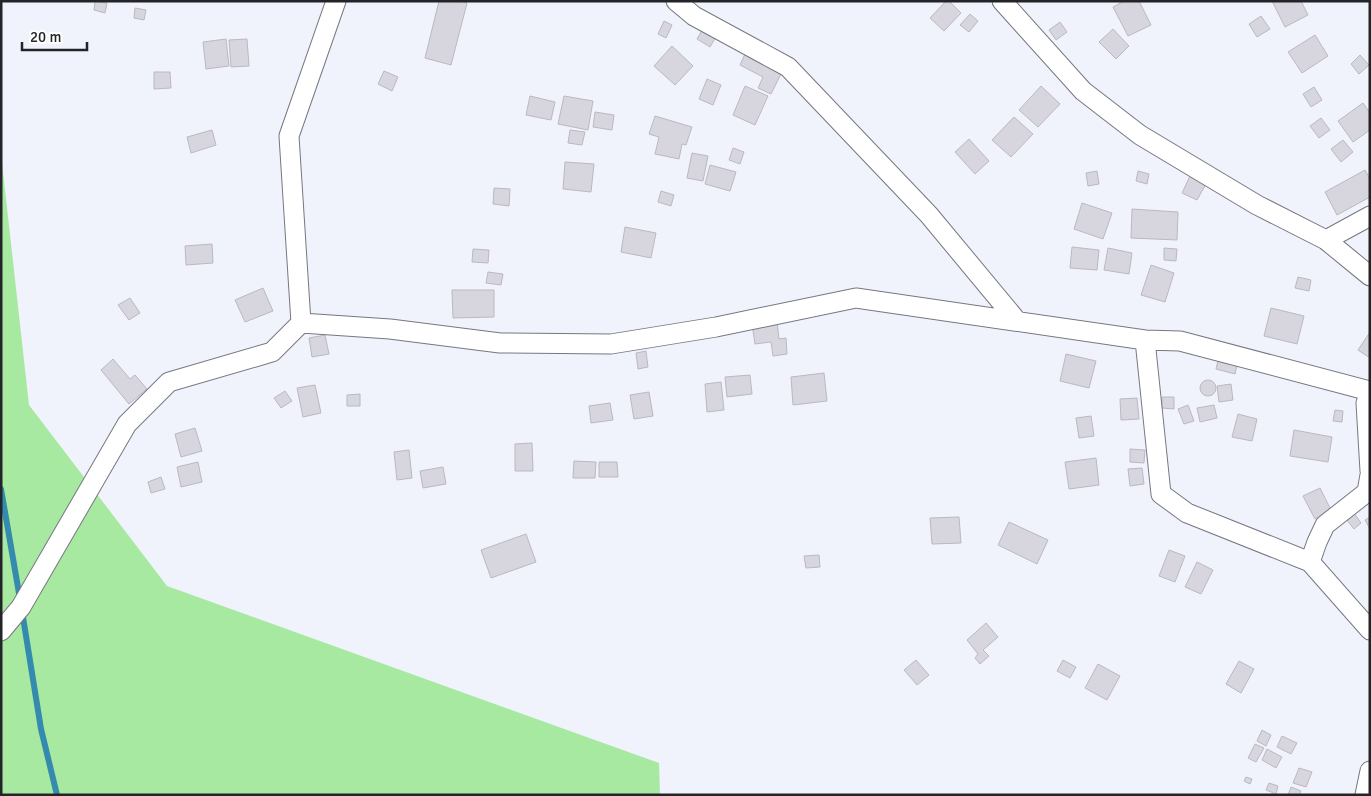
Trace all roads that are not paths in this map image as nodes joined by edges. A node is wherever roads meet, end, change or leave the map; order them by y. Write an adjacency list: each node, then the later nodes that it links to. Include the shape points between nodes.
1 (336, 1): 8 (street, via 289,136)
2 (676, 1): 7 (street, via 694,16 788,68 929,215)
3 (1002, 1): 5 (street, via 1083,91 1140,135 1257,205)
4 (1370, 216): 5 (street)
5 (1326, 240): 6 (street)
6 (1370, 276)
7 (1017, 321): 8 (street, via 856,298 716,327 612,344 500,343 390,329); 9 (street)
8 (301, 323): 15 (street, via 272,352 169,382 127,424 21,607)
9 (1145, 340): 10 (street, via 1180,340); 13 (street, via 1161,494 1187,513)
10 (1370, 391): 11 (street, via 1366,403)
11 (1370, 471)
12 (1370, 475): 13 (street, via 1367,492 1325,525)
13 (1310, 562): 14 (street)
14 (1370, 630)
15 (1, 631)
16 (1370, 771): 17 (street)
17 (1365, 795)

